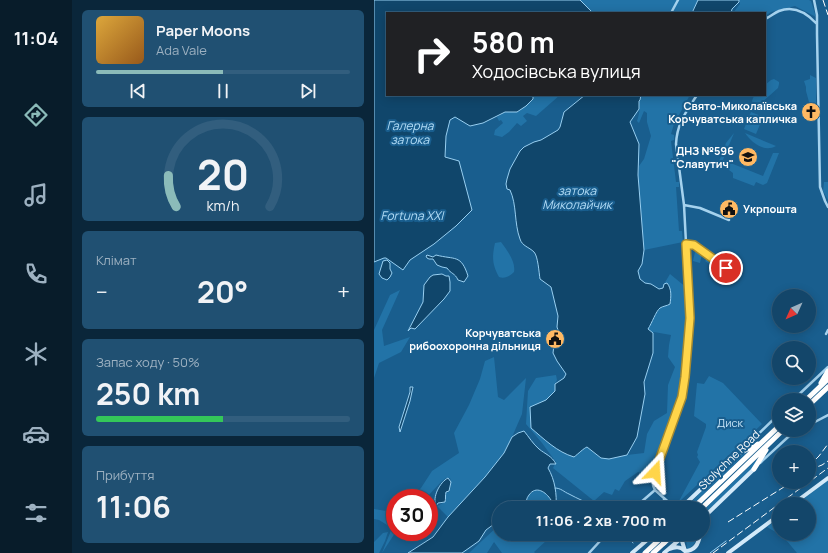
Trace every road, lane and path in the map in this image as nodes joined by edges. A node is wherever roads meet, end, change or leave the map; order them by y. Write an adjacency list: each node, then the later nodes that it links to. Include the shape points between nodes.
1 (678, 0): 3 (street)
2 (814, 0): 5 (street)
3 (672, 12)
4 (766, 18): 5 (street, via 779,11 796,10 804,12)
5 (817, 25): 8 (street, via 820,187)
6 (696, 96): 7 (street, via 681,120 676,135)
7 (684, 205): 9 (street, via 700,208); 10 (street)
8 (828, 207)
9 (729, 220)
10 (686, 244): 11 (street, via 694,245); 32 (street, via 690,318 685,377 682,397 653,477)
11 (739, 277)
12 (828, 330): 13 (street)
13 (826, 334)
14 (828, 367): 19 (street)
15 (828, 371): 18 (highway)
16 (828, 379): 18 (highway)
17 (828, 387): 21 (highway)
18 (819, 388): 20 (highway)
19 (800, 393)
20 (814, 393)
21 (816, 398)
22 (828, 415): 24 (street)
23 (772, 421): 29 (street)
24 (816, 421)
25 (772, 436): 28 (highway, Stolychne Road)
26 (773, 437): 28 (highway, Stolychne Road)
27 (788, 437): 30 (street)
28 (770, 439): 29 (highway); 30 (highway); 37 (highway, Stolychne Road); 38 (highway, Stolychne Road)
29 (739, 453): 36 (main road)
30 (754, 469): 39 (main road)
31 (828, 478): 33 (main road)
32 (655, 490): 34 (street); 35 (street)
33 (802, 497)
34 (664, 499)
35 (642, 501)
36 (688, 501)
37 (702, 501)
38 (709, 501)
39 (710, 511)
40 (772, 520): 56 (main road)
41 (600, 541): 51 (street)
42 (646, 541): 52 (main road)
43 (659, 541): 53 (highway)
44 (660, 541): 54 (highway)
45 (668, 541): 49 (main road)
46 (676, 541): 49 (main road)
47 (682, 541): 50 (main road)
48 (698, 541): 50 (main road, via 694,548)
49 (669, 549): 50 (main road, via 678,547); 55 (main road)
50 (685, 552)
51 (589, 553)
52 (632, 553)
53 (645, 553)
54 (653, 553)
55 (664, 553)
56 (728, 553)

